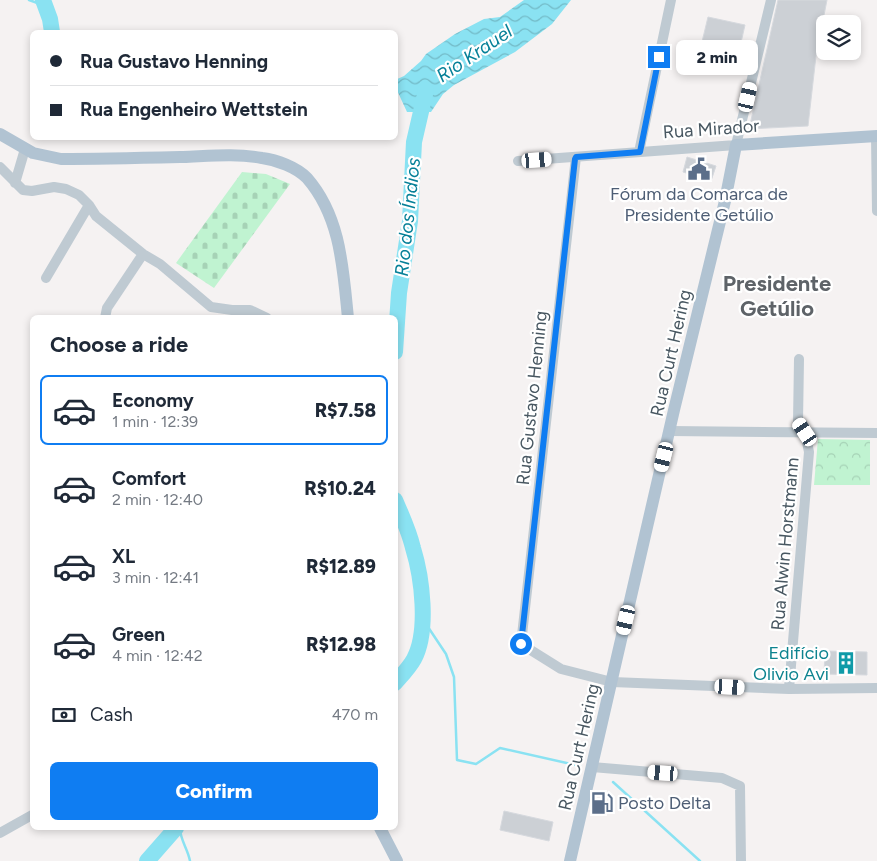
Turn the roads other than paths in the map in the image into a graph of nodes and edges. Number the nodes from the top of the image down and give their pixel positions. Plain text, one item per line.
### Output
1 (671, 0) edge
2 (771, 0) edge
3 (0, 134) edge
4 (877, 136) edge
5 (736, 145) junction
6 (25, 149) junction
7 (640, 152) junction
8 (576, 157) junction
9 (518, 161) dead end
10 (0, 168) edge
11 (15, 183) junction
12 (89, 205) junction
13 (877, 210) edge
14 (143, 254) junction
15 (46, 278) dead end
16 (106, 315) edge
17 (261, 315) edge
18 (348, 315) edge
19 (799, 359) dead end
20 (670, 431) junction
21 (805, 432) junction
22 (877, 433) edge
23 (612, 682) junction
24 (877, 688) edge
25 (789, 689) junction
26 (592, 767) junction
27 (30, 816) edge
28 (381, 830) edge
29 (0, 834) edge
30 (397, 861) edge
31 (570, 861) edge
32 (741, 861) edge

1 - 7 street
2 - 5 street
3 - 6 main road
4 - 5 main road, Rua Mirador
4 - 13 street
5 - 7 street, Rua Mirador
5 - 20 main road, Rua Curt Hering
6 - 11 street
6 - 18 main road
7 - 8 street, Rua Mirador
8 - 9 street, Rua Mirador
8 - 23 street, Rua Gustavo Henning
10 - 11 street
11 - 12 street
12 - 14 street
12 - 15 street
14 - 16 street
14 - 17 street
19 - 21 street, Rua Alwin Horstmann
20 - 21 street
20 - 23 main road, Rua Curt Hering
21 - 22 street
21 - 25 street, Rua Alwin Horstmann
23 - 25 street
23 - 26 main road, Rua Curt Hering
24 - 25 street
26 - 31 main road, Rua Curt Hering
26 - 32 street
27 - 29 street
28 - 30 main road

